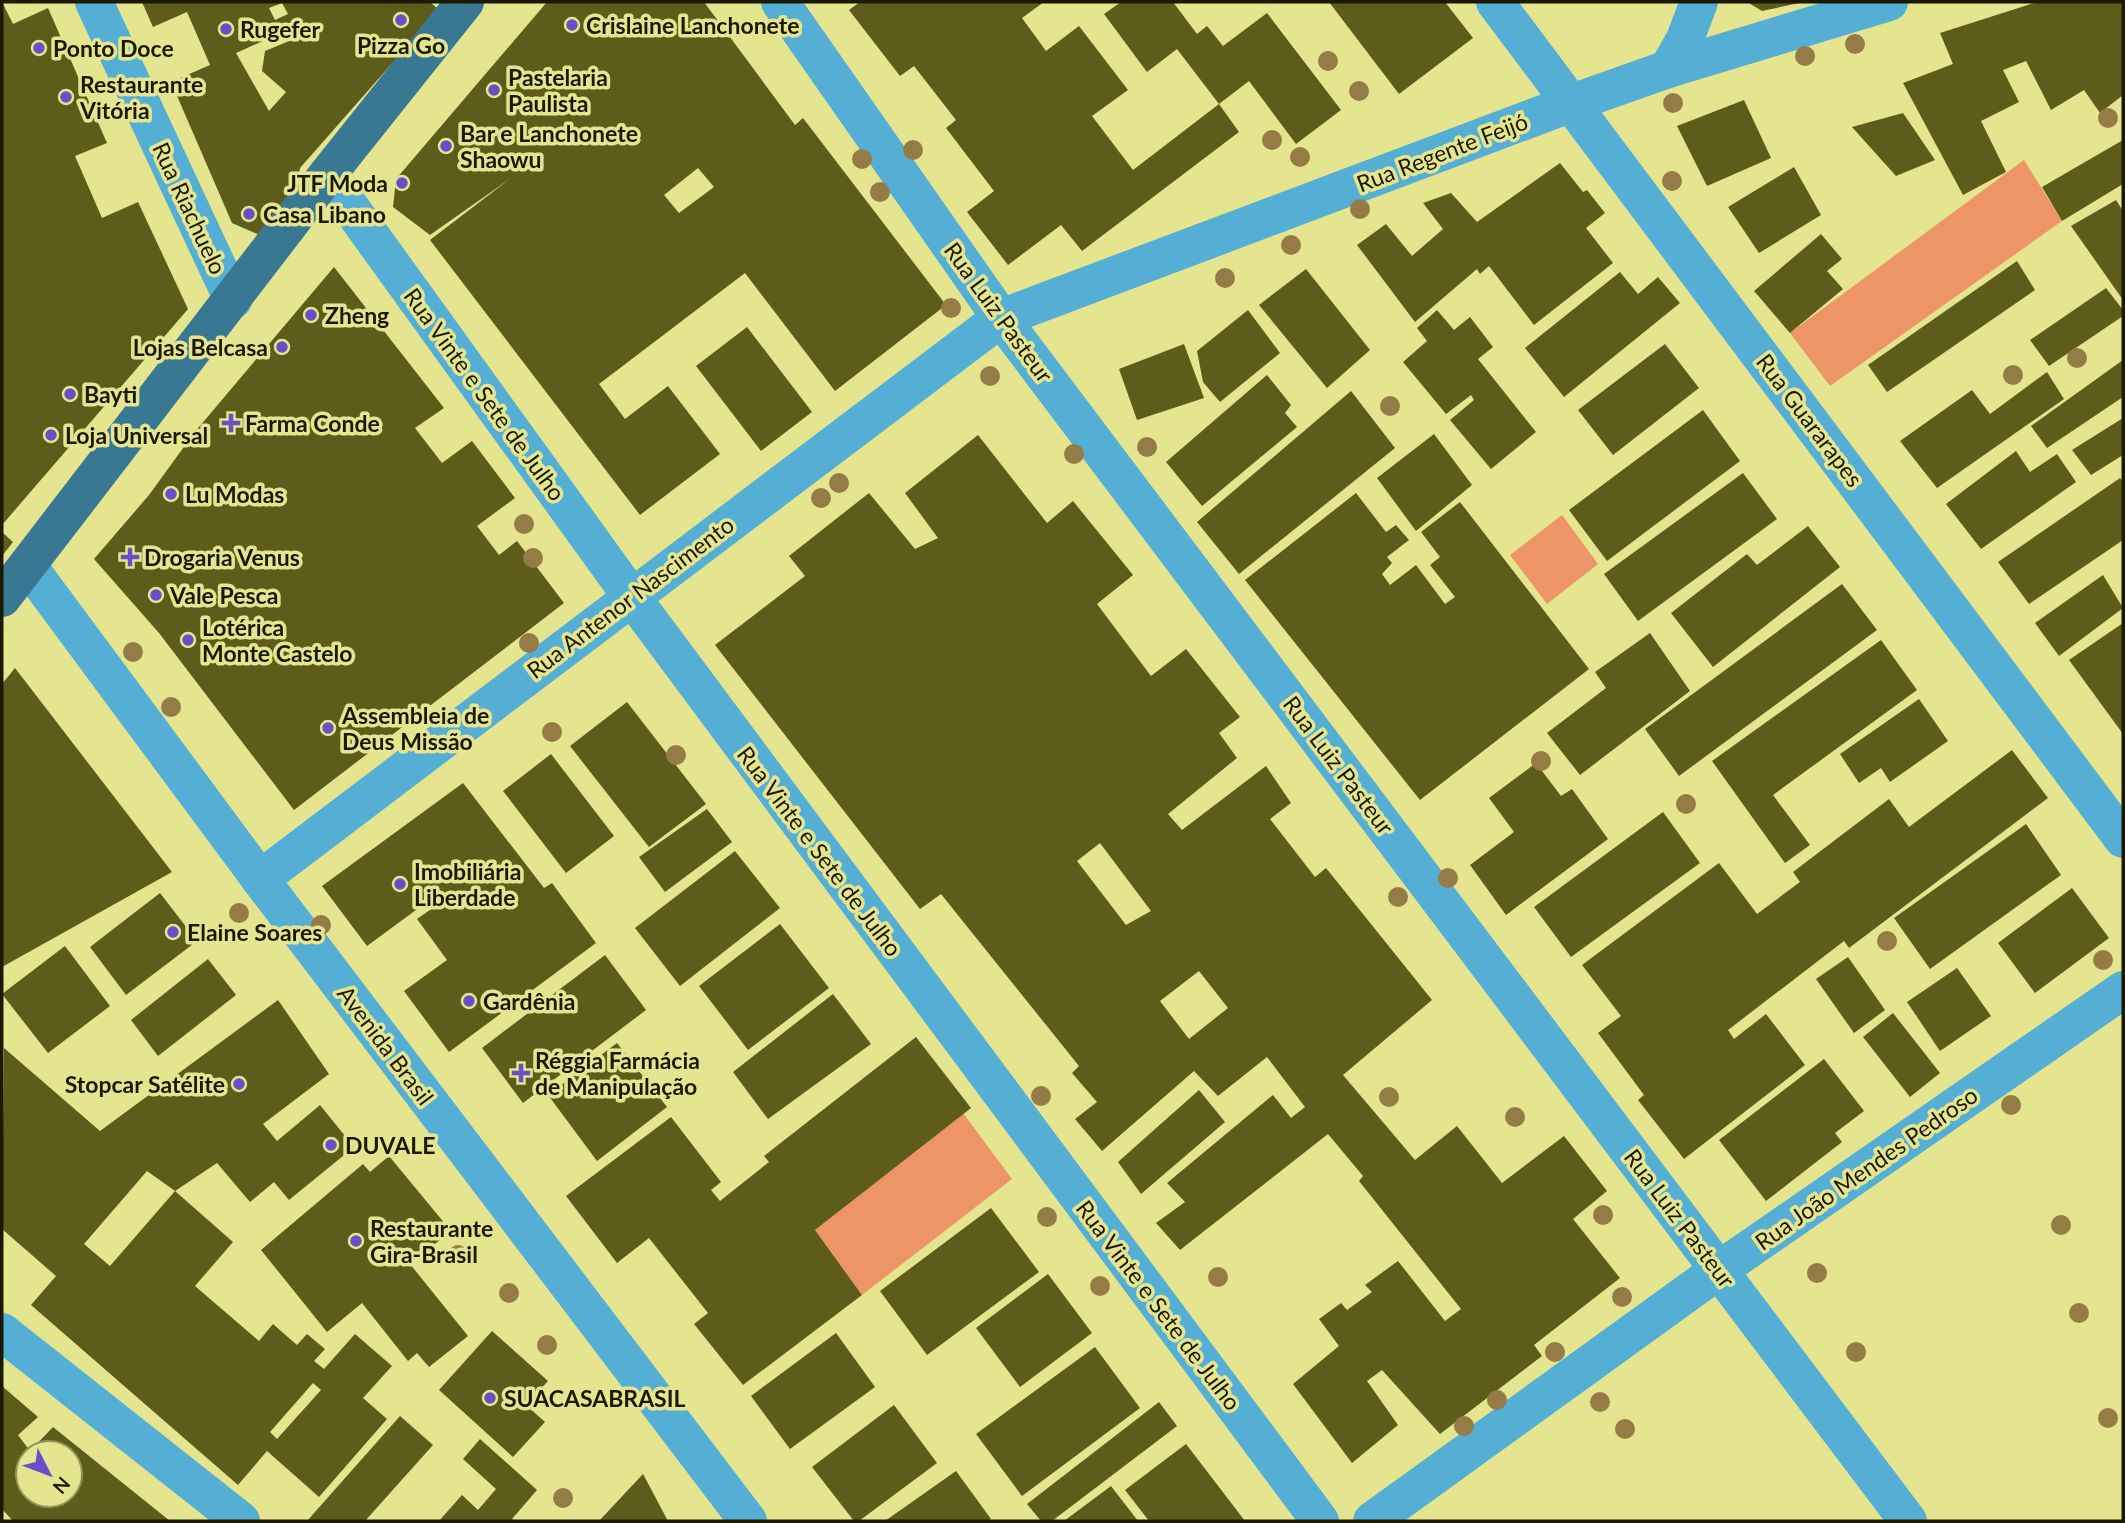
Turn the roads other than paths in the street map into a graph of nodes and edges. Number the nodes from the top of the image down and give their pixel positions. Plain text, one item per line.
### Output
1 (94, 2) edge
2 (465, 2) edge
3 (780, 2) edge
4 (1495, 2) edge
5 (1699, 2) edge
6 (1889, 2) edge
7 (1668, 69) junction
8 (1572, 103) junction
9 (327, 175) junction
10 (233, 300) junction
11 (1001, 318) junction
12 (28, 566) junction
13 (631, 596) junction
14 (2, 598) edge
15 (2123, 839) edge
16 (260, 879) junction
17 (2123, 990) edge
18 (1719, 1270) junction
19 (2, 1332) edge
20 (242, 1521) edge
21 (748, 1521) edge
22 (1320, 1521) edge
23 (1372, 1521) edge
24 (1908, 1521) edge

1 - 10 street, Rua Riachuelo
2 - 9 main road
3 - 11 street, Rua Luiz Pasteur
4 - 8 street, Rua Guararapes
5 - 7 street
6 - 7 street, Rua Regente Feijó
7 - 8 street, Rua Regente Feijó
8 - 11 street, Rua Regente Feijó
8 - 15 street, Rua Guararapes
9 - 10 main road
9 - 13 street, Rua Vinte e Sete de Julho
10 - 12 main road
11 - 13 street, Rua Antenor Nascimento
11 - 18 street, Rua Luiz Pasteur
12 - 14 main road
12 - 16 street, Avenida Brasil
13 - 16 street, Rua Antenor Nascimento
13 - 22 street, Rua Vinte e Sete de Julho
16 - 21 street, Avenida Brasil
17 - 18 street, Rua João Mendes Pedroso
18 - 23 street, Rua João Mendes Pedroso
18 - 24 street, Rua Luiz Pasteur
19 - 20 street

